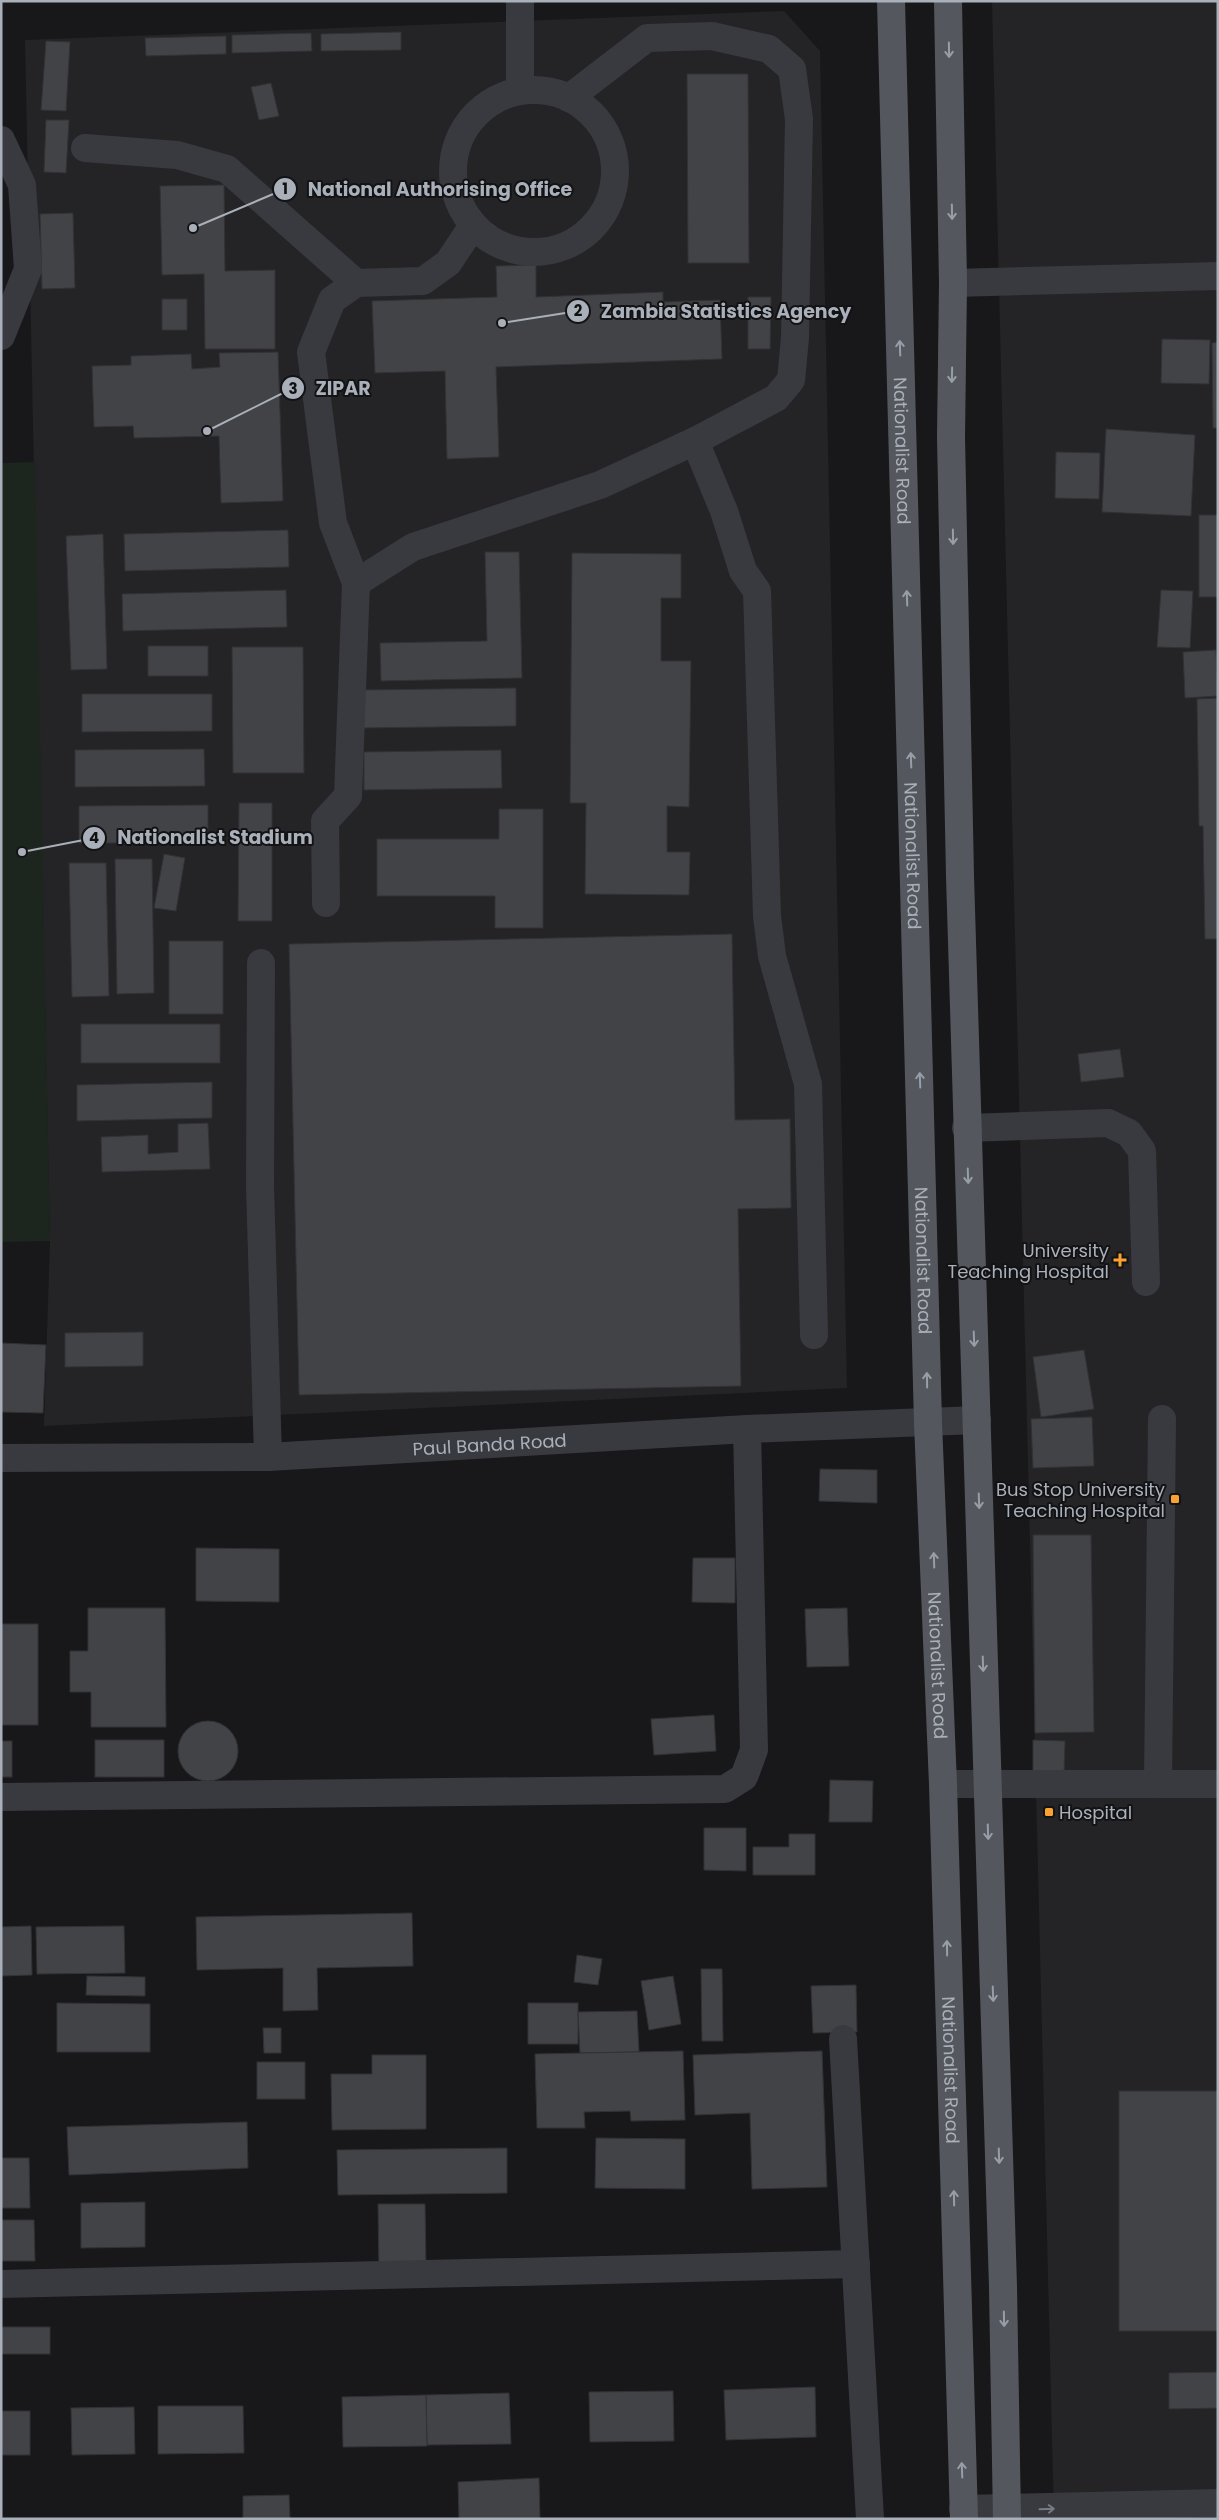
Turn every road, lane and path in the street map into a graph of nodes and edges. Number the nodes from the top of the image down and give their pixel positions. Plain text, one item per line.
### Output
1 (520, 1) edge
2 (891, 1) edge
3 (948, 1) edge
4 (520, 89) junction
5 (569, 98) junction
6 (1, 140) edge
7 (85, 148) dead end
8 (472, 227) junction
9 (1218, 276) edge
10 (356, 282) junction
11 (953, 282) junction
12 (1, 336) edge
13 (696, 441) junction
14 (356, 583) junction
15 (326, 903) dead end
16 (261, 963) dead end
17 (966, 1128) junction
18 (1146, 1282) dead end
19 (814, 1335) dead end
20 (1162, 1419) dead end
21 (976, 1420) junction
22 (928, 1424) junction
23 (747, 1429) junction
24 (268, 1457) junction
25 (1, 1458) edge
26 (986, 1783) junction
27 (943, 1784) junction
28 (1158, 1784) junction
29 (1218, 1784) edge
30 (1, 1797) edge
31 (843, 2040) dead end
32 (856, 2264) junction
33 (1, 2284) edge
34 (1218, 2503) edge
35 (963, 2514) edge
36 (1007, 2514) edge
37 (870, 2519) edge

1 - 4 street
22 -> 2 main road, Nationalist Road
3 -> 11 main road
4 - 5 street
4 - 8 street
5 - 8 street
5 - 13 street
6 - 12 street
7 - 10 street
8 - 10 street
9 - 11 street
10 - 14 street
11 -> 17 main road
13 - 14 street
13 - 19 street
14 - 15 street
16 - 24 street
17 - 18 street
17 -> 21 main road
20 - 28 street
21 - 22 street, Paul Banda Road
21 -> 26 main road
22 - 23 street, Paul Banda Road
27 -> 22 main road, Nationalist Road
23 - 24 street, Paul Banda Road
23 - 30 street
24 - 25 street, Paul Banda Road
26 - 27 street
26 - 28 street
26 -> 36 main road
35 -> 27 main road, Nationalist Road
28 - 29 street
31 - 32 street
32 - 33 street
32 - 37 street
36 -> 34 street
35 - 36 street

